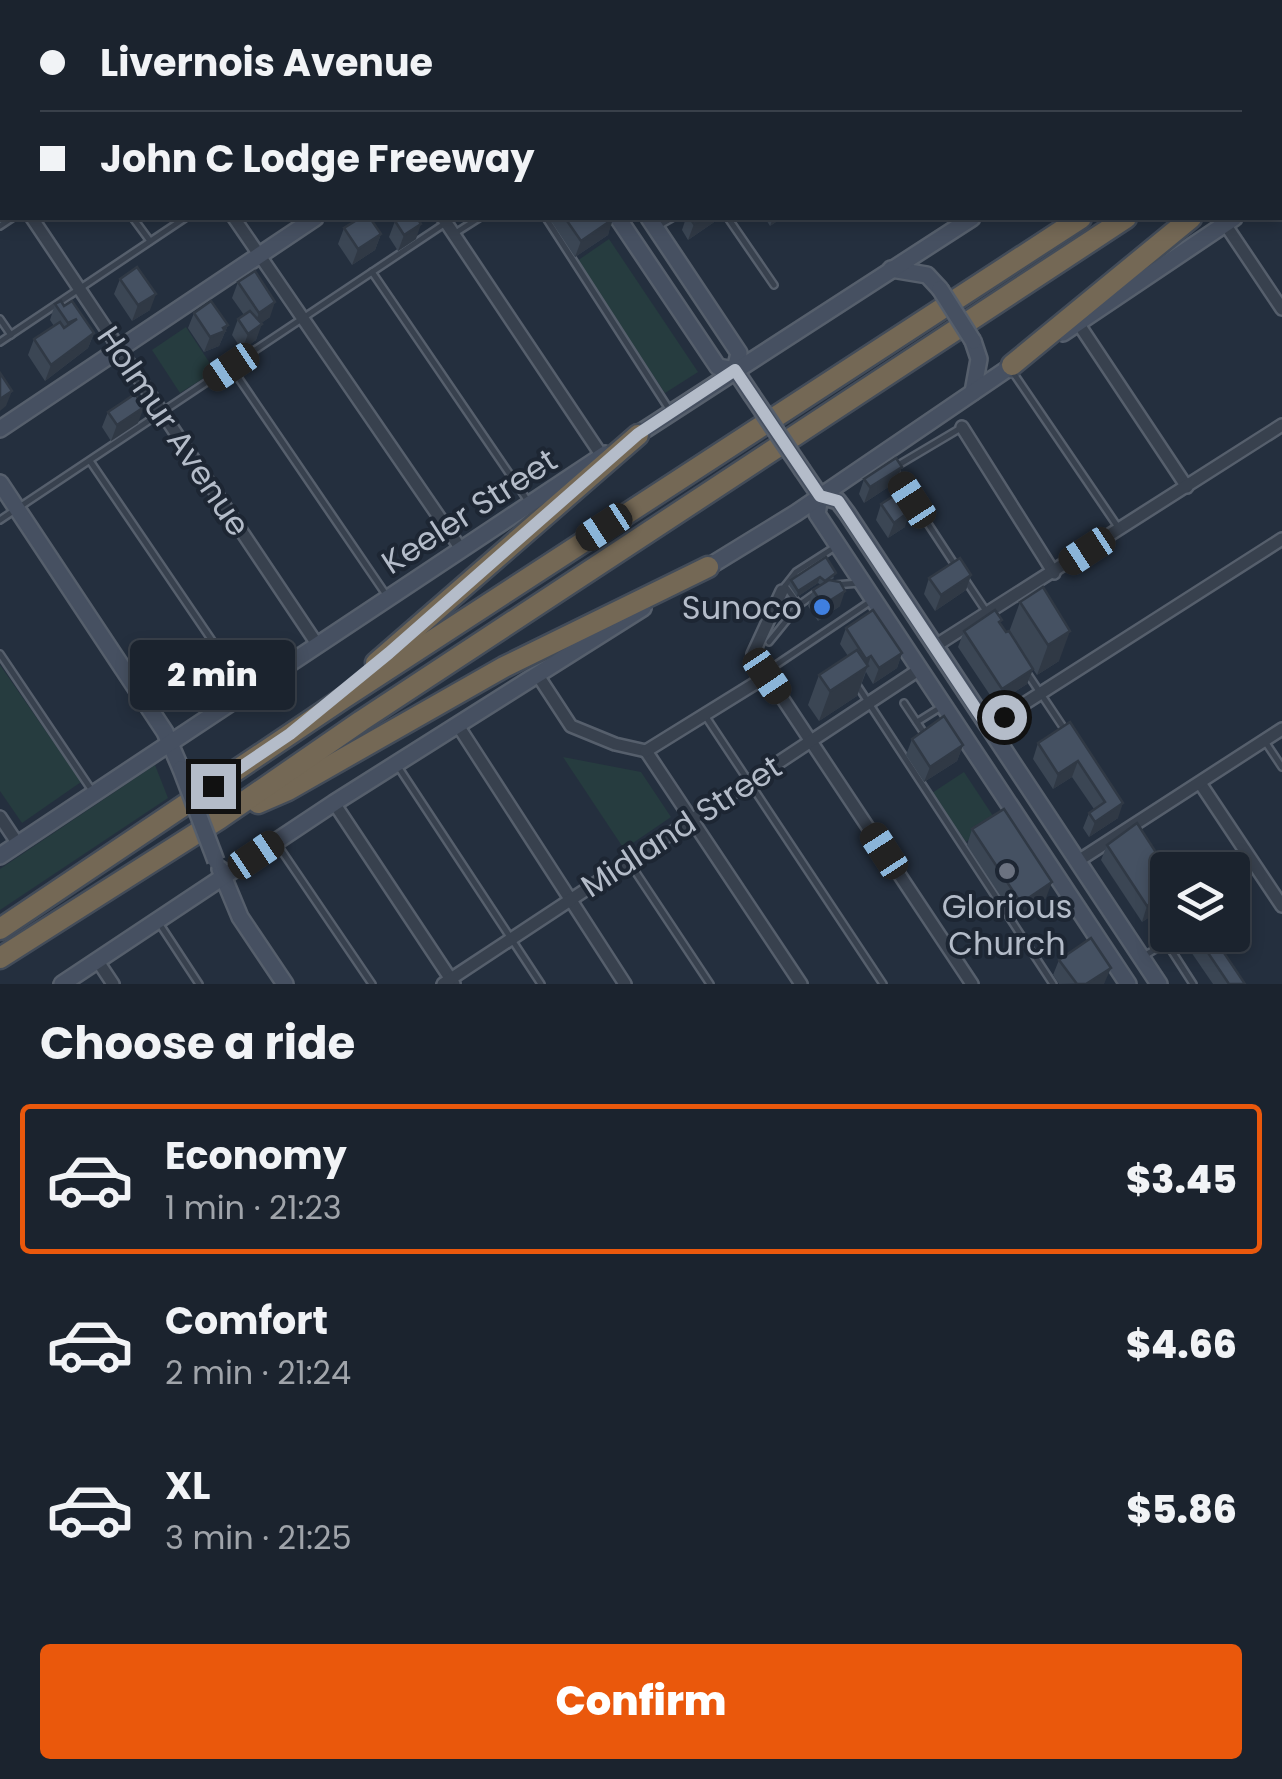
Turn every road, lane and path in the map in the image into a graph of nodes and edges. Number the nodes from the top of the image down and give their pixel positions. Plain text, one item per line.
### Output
1 (33, 220) edge
2 (135, 220) edge
3 (182, 220) edge
4 (235, 220) edge
5 (312, 220) edge
6 (547, 220) edge
7 (619, 220) edge
8 (630, 220) edge
9 (729, 220) edge
10 (969, 220) edge
11 (1077, 220) edge
12 (1123, 220) edge
13 (1189, 220) edge
14 (1229, 221) edge
15 (652, 223) edge
16 (448, 224) edge
17 (150, 242) junction
18 (259, 255) junction
19 (675, 258) junction
20 (891, 270) junction
21 (372, 272) junction
22 (774, 285) dead end
23 (80, 288) junction
24 (1282, 309) edge
25 (303, 319) junction
26 (0, 320) edge
27 (1078, 323) junction
28 (11, 335) junction
29 (0, 342) edge
30 (119, 349) junction
31 (1011, 366) junction
32 (231, 367) junction
33 (735, 370) junction
34 (973, 392) junction
35 (671, 412) junction
36 (162, 413) junction
37 (1282, 426) edge
38 (962, 427) joint
39 (0, 429) edge
40 (638, 434) junction
41 (602, 456) junction
42 (90, 461) junction
43 (0, 483) edge
44 (1187, 486) junction
45 (820, 496) junction
46 (530, 503) junction
47 (16, 509) junction
48 (0, 520) edge
49 (1120, 529) junction
50 (1282, 539) edge
51 (838, 545) junction
52 (461, 549) junction
53 (708, 568) junction
54 (1054, 572) junction
55 (818, 582) edge
56 (862, 582) junction
57 (834, 583) junction
58 (783, 588) junction
59 (823, 590) junction
60 (388, 597) junction
61 (845, 597) edge
62 (874, 600) junction
63 (798, 605) junction
64 (988, 613) junction
65 (764, 626) junction
66 (998, 629) edge
67 (778, 631) junction
68 (768, 642) dead end
69 (318, 644) junction
70 (935, 646) junction
71 (0, 654) edge
72 (1020, 662) edge
73 (920, 669) junction
74 (772, 671) junction
75 (849, 673) edge
76 (537, 674) junction
77 (964, 690) junction
78 (247, 691) junction
79 (1041, 694) junction
80 (868, 703) junction
81 (904, 703) dead end
82 (944, 705) junction
83 (705, 715) junction
84 (917, 722) junction
85 (457, 724) junction
86 (988, 727) junction
87 (1282, 729) edge
88 (924, 732) edge
89 (290, 734) junction
90 (1070, 738) edge
91 (810, 741) junction
92 (1264, 741) junction
93 (170, 743) junction
94 (646, 751) junction
95 (396, 763) junction
96 (1282, 768) edge
97 (750, 782) junction
98 (1200, 783) junction
99 (94, 793) junction
100 (1004, 798) junction
101 (334, 803) junction
102 (1120, 813) edge
103 (0, 817) edge
104 (219, 819) junction
105 (692, 820) junction
106 (1129, 828) junction
107 (275, 842) junction
108 (1139, 842) edge
109 (18, 844) junction
110 (0, 856) edge
111 (628, 860) junction
112 (1078, 862) junction
113 (224, 876) junction
114 (570, 900) junction
115 (1105, 903) junction
116 (1282, 906) edge
117 (158, 920) junction
118 (0, 928) edge
119 (511, 939) junction
120 (1151, 952) edge
121 (1172, 952) edge
122 (0, 958) edge
123 (1142, 958) junction
124 (97, 960) junction
125 (449, 982) edge
126 (62, 984) edge
127 (113, 984) edge
128 (198, 984) edge
129 (285, 984) edge
130 (372, 984) edge
131 (541, 984) edge
132 (625, 984) edge
133 (710, 984) edge
134 (801, 984) edge
135 (883, 984) edge
136 (972, 984) edge
137 (1053, 984) edge
138 (1128, 984) edge
139 (1159, 984) edge
140 (1193, 984) edge

1 - 23 street, Holmur Avenue
2 - 17 lane
3 - 17 lane
4 - 18 street
5 - 18 main road
6 - 35 lane
7 - 33 main road
8 - 19 main road
9 - 22 lane
10 - 20 main road, Keeler Street
11 - 89 highway
12 - 104 highway
13 - 31 highway
14 - 24 street
14 - 27 main road
15 - 19 main road
16 - 21 lane
16 - 41 street
17 - 23 lane
18 - 25 street
18 - 30 main road
19 - 33 main road
20 - 33 main road, Keeler Street
20 - 34 main road, bridge
21 - 25 lane
21 - 46 lane
23 - 28 lane
23 - 30 street, Holmur Avenue
25 - 32 lane
25 - 52 street
26 - 28 lane
27 - 31 main road
27 - 44 street
28 - 29 lane
30 - 36 street, Holmur Avenue
30 - 39 main road
31 - 34 main road
31 - 49 lane
32 - 36 lane
32 - 60 lane
33 - 35 main road, Keeler Street
33 - 45 main road, bridge
34 - 45 main road
35 - 40 main road, Keeler Street
36 - 42 lane
36 - 69 street, Holmur Avenue
37 - 44 street
38 - 54 street
38 - 64 lane
40 - 41 main road, Keeler Street
40 - 89 highway
41 - 46 main road, Keeler Street
42 - 47 lane
42 - 78 lane
43 - 47 main road
44 - 49 street
45 - 51 main road
45 - 53 main road
45 - 70 main road
46 - 52 main road, Keeler Street
47 - 48 lane
47 - 93 main road
49 - 54 street
50 - 79 street
51 - 56 main road
51 - 58 lane
52 - 60 main road, Keeler Street
53 - 76 main road
53 - 104 highway
54 - 64 street
55 - 59 lane
56 - 57 lane
56 - 62 main road
56 - 77 main road
57 - 59 lane
57 - 61 lane
58 - 63 lane
58 - 65 street
59 - 63 lane
60 - 69 main road, Keeler Street
62 - 73 main road
62 - 74 lane
63 - 67 lane
64 - 66 lane
64 - 70 street
65 - 67 lane
65 - 74 street
67 - 68 lane
69 - 78 main road, Keeler Street
70 - 77 main road
71 - 99 lane
72 - 79 lane
73 - 80 street, Midland Street
73 - 82 main road
74 - 83 street
74 - 91 street
75 - 80 lane
76 - 85 main road
76 - 94 street
77 - 86 main road
78 - 93 main road, Keeler Street
79 - 86 street
79 - 90 lane
80 - 91 street, Midland Street
80 - 137 lane
81 - 84 lane
82 - 84 lane
82 - 100 main road
83 - 94 street
83 - 97 lane
84 - 88 lane
85 - 95 main road
85 - 114 street
86 - 112 main road
87 - 92 street
89 - 118 highway
91 - 97 street, Midland Street
91 - 136 street
92 - 96 lane
92 - 98 street
93 - 99 main road, Keeler Street
93 - 113 main road, bridge
94 - 105 street
95 - 101 main road
95 - 119 lane
97 - 105 street, Midland Street
97 - 135 lane
98 - 106 street
98 - 116 street
99 - 109 main road, Keeler Street
100 - 115 main road
100 - 138 main road
101 - 107 main road
101 - 125 street
102 - 106 lane
103 - 109 street
104 - 122 highway
105 - 111 street, Midland Street
105 - 134 street
106 - 108 lane
106 - 112 street
107 - 113 main road
107 - 130 lane
109 - 110 main road, Keeler Street
111 - 114 street, Midland Street
111 - 133 lane
112 - 115 main road
113 - 117 main road
113 - 129 main road
114 - 119 street, Midland Street
114 - 132 street
115 - 123 main road
117 - 124 main road
117 - 128 lane
119 - 125 street, Midland Street
119 - 131 lane
120 - 123 lane
121 - 140 lane
123 - 139 main road
124 - 126 main road
124 - 127 street

